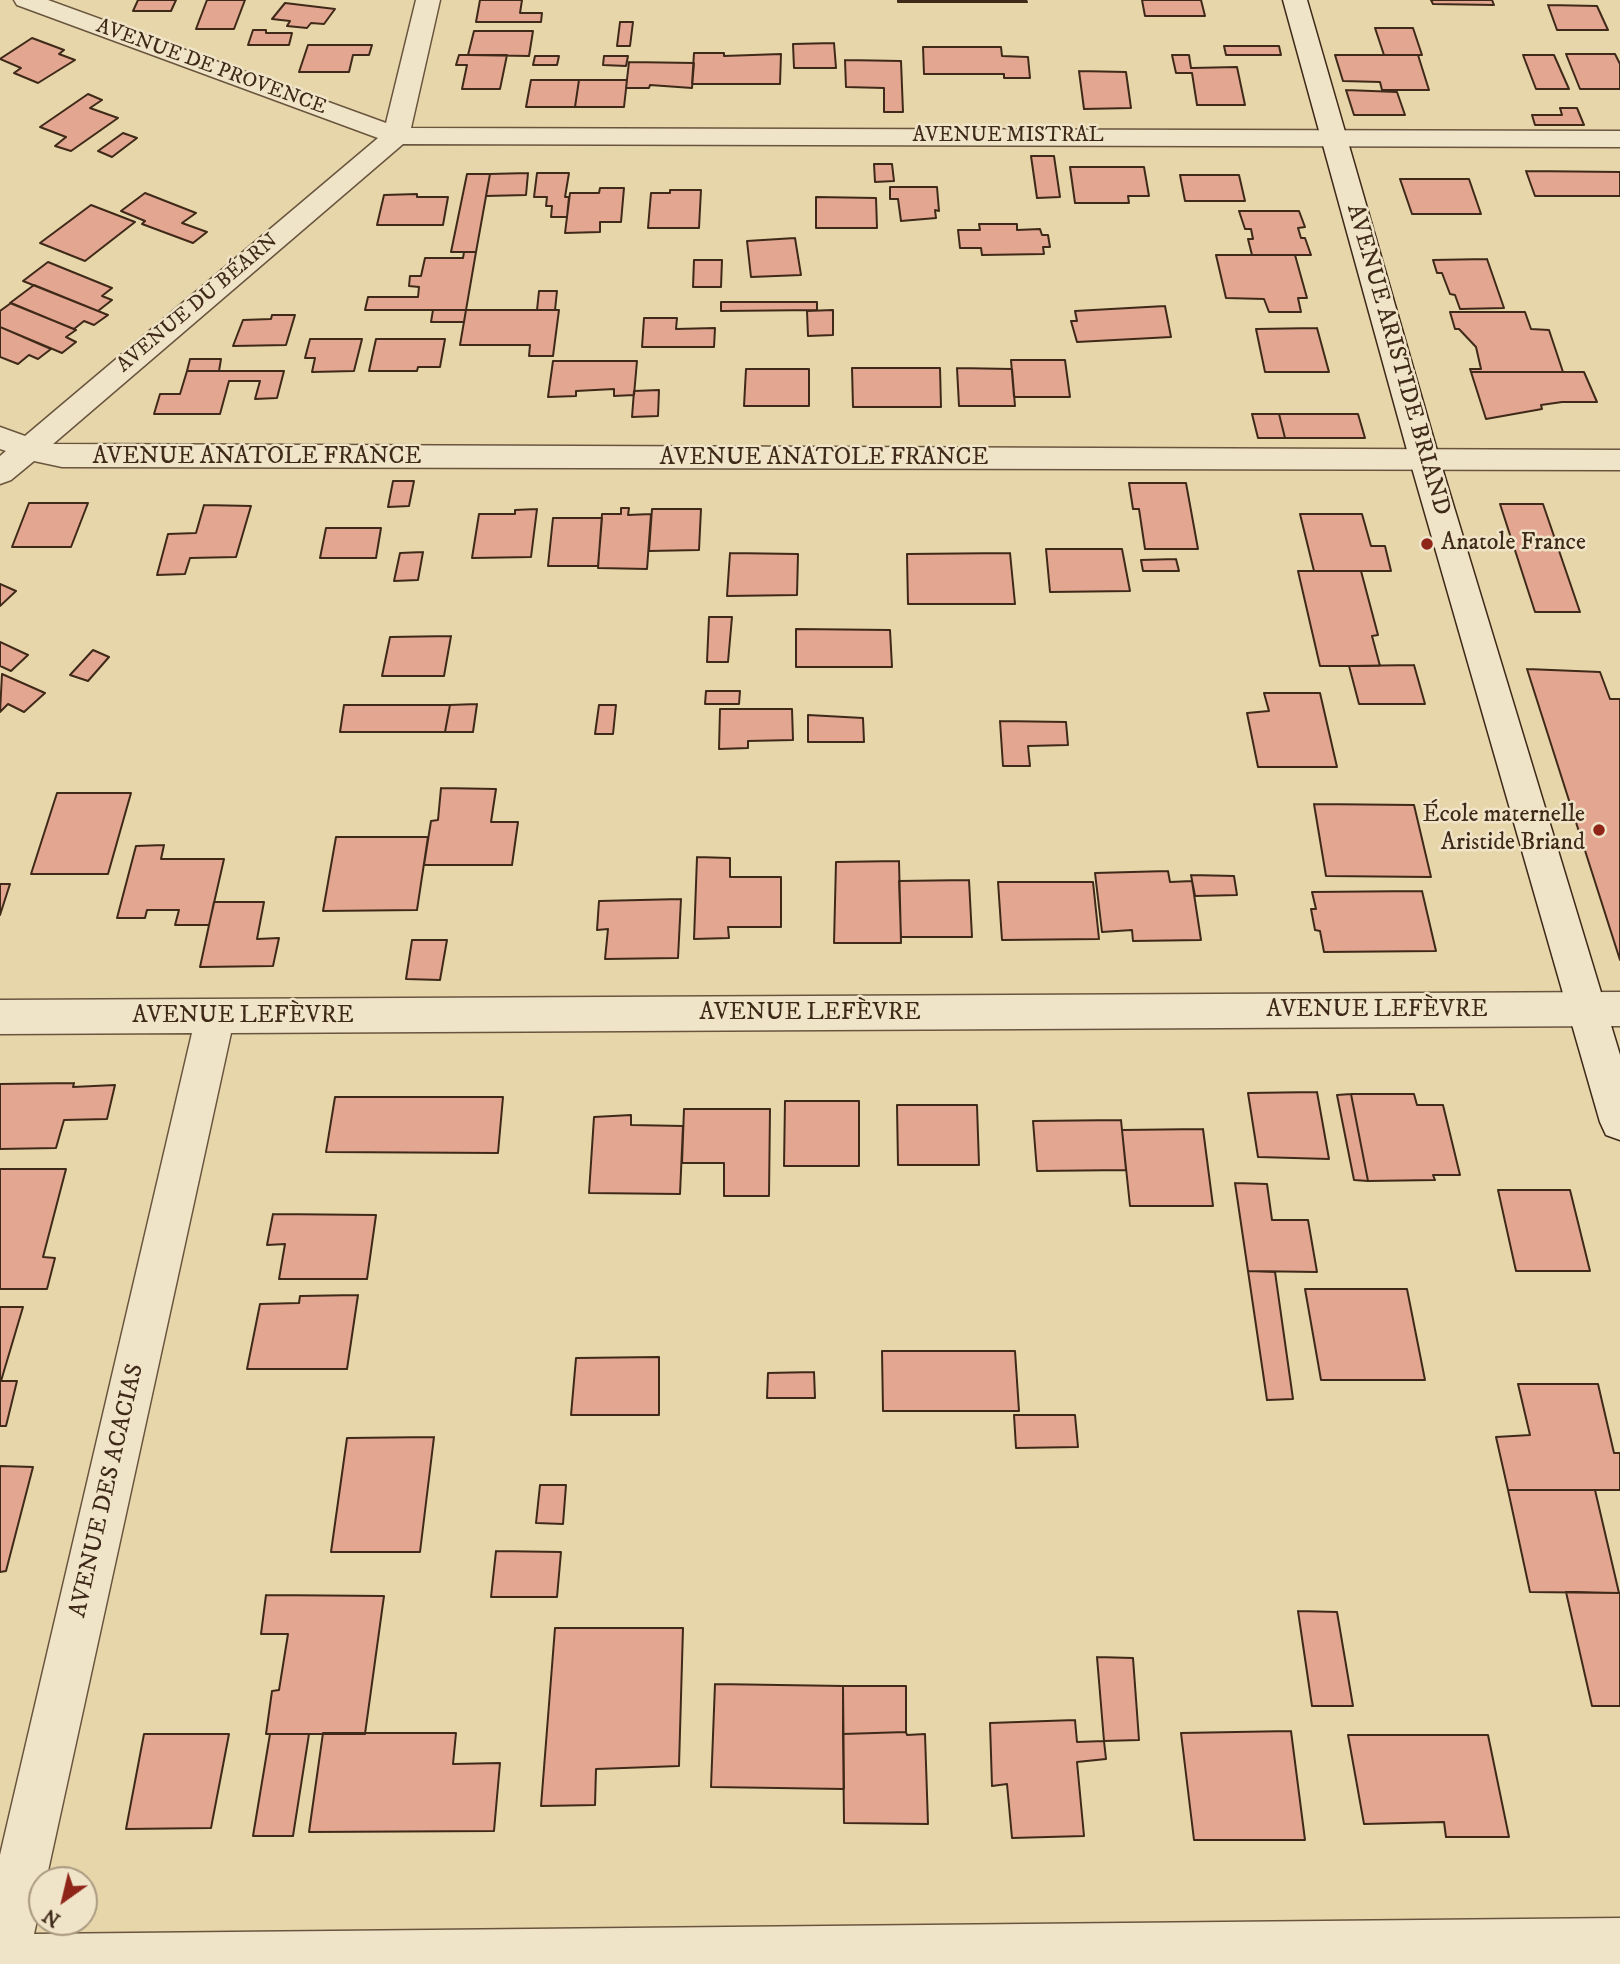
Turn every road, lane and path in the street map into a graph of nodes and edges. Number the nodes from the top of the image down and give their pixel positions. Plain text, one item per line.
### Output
1 (26, 0) edge
2 (428, 0) edge
3 (1295, 0) edge
4 (396, 136) junction
5 (1334, 138) junction
6 (1620, 139) edge
7 (0, 437) edge
8 (28, 449) junction
9 (1620, 460) edge
10 (1425, 461) junction
11 (0, 473) edge
12 (1603, 1009) edge
13 (0, 1017) edge
14 (215, 1017) junction
15 (1620, 1122) edge
16 (1620, 1944) edge
17 (1, 1962) edge

1 - 4 street, AVENUE DE PROVENCE
2 - 4 street
3 - 5 street, AVENUE ARISTIDE BRIAND
4 - 5 street, AVENUE MISTRAL
4 - 8 street, AVENUE DU BÉARN
5 - 6 street, AVENUE MISTRAL
5 - 10 street, AVENUE ARISTIDE BRIAND
7 - 8 street, AVENUE ANATOLE FRANCE
8 - 10 street, AVENUE ANATOLE FRANCE
8 - 11 street, AVENUE DU BÉARN
9 - 10 street, AVENUE ANATOLE FRANCE
10 - 12 street, AVENUE ARISTIDE BRIAND
12 - 14 street, AVENUE LEFÈVRE
12 - 15 street, AVENUE ARISTIDE BRIAND
13 - 14 street, AVENUE LEFÈVRE
14 - 17 street, AVENUE DES ACACIAS
16 - 17 street

